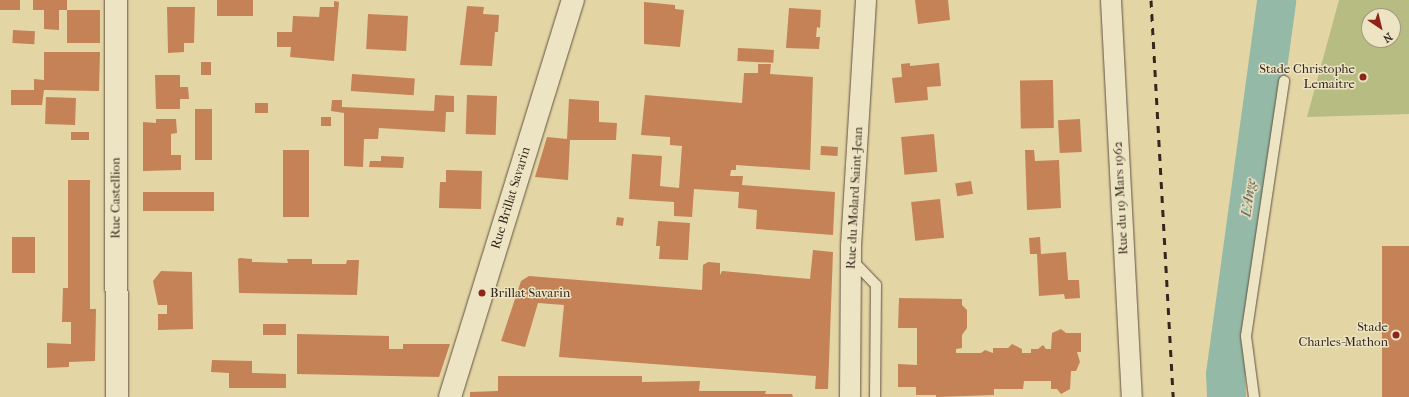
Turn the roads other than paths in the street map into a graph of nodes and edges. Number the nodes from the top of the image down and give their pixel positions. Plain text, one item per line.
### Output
1 (116, 0) edge
2 (573, 0) edge
3 (866, 0) edge
4 (1111, 0) edge
5 (1284, 81) dead end
6 (851, 259) junction
7 (116, 397) edge
8 (450, 397) edge
9 (850, 397) edge
10 (875, 397) edge
11 (1132, 397) edge
12 (1254, 397) edge

1 - 7 main road, Rue Castellion
2 - 8 main road, Rue Brillat Savarin
3 - 6 street, Rue du Molard Saint-Jean
4 - 11 street, Rue du 19 Mars 1962
5 - 12 lane
6 - 9 street, Rue du Molard Saint-Jean
6 - 10 lane

